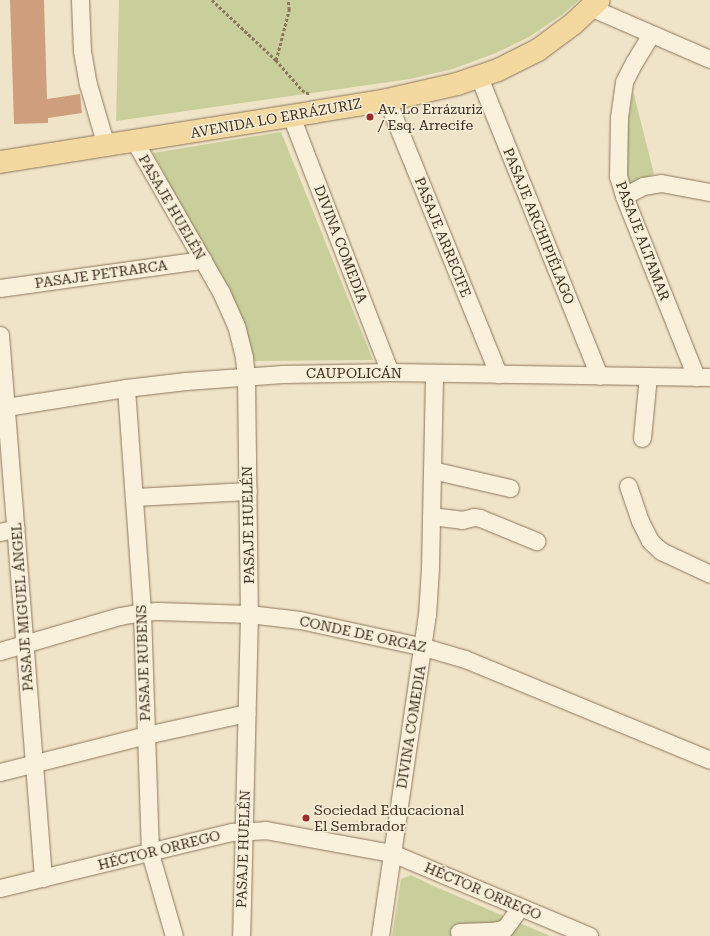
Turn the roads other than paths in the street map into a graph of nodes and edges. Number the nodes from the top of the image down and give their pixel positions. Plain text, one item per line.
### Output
1 (80, 0) edge
2 (596, 4) edge
3 (651, 34) junction
4 (710, 59) edge
5 (479, 77) junction
6 (387, 100) junction
7 (291, 116) junction
8 (135, 142) junction
9 (106, 146) junction
10 (0, 162) edge
11 (710, 192) edge
12 (624, 196) junction
13 (203, 260) junction
14 (0, 288) edge
15 (0, 336) edge
16 (390, 372) junction
17 (434, 373) junction
18 (498, 374) junction
19 (246, 376) junction
20 (599, 376) junction
21 (648, 376) junction
22 (703, 377) edge
23 (126, 388) junction
24 (3, 408) edge
25 (642, 438) dead end
26 (432, 470) junction
27 (628, 486) dead end
28 (510, 488) dead end
29 (248, 491) junction
30 (134, 497) junction
31 (431, 516) junction
32 (16, 528) junction
33 (0, 532) edge
34 (536, 541) dead end
35 (710, 574) edge
36 (142, 612) junction
37 (249, 614) junction
38 (24, 644) junction
39 (424, 647) junction
40 (0, 651) edge
41 (247, 713) junction
42 (146, 735) junction
43 (710, 760) edge
44 (34, 764) junction
45 (0, 772) edge
46 (243, 831) junction
47 (150, 853) junction
48 (392, 853) junction
49 (43, 878) junction
50 (0, 888) edge
51 (520, 907) junction
52 (459, 932) dead end
53 (174, 936) edge
54 (241, 936) edge
55 (380, 936) edge
56 (589, 936) edge

1 - 9 street
2 - 3 street
2 - 5 main road, AVENIDA LO ERRÁZURIZ
3 - 4 street
3 - 12 street, PASAJE ALTAMAR
5 - 6 main road, AVENIDA LO ERRÁZURIZ
5 - 20 street, PASAJE ARCHIPIÉLAGO
6 - 7 main road, AVENIDA LO ERRÁZURIZ
6 - 18 street, PASAJE ARRECIFE
7 - 8 main road, AVENIDA LO ERRÁZURIZ
7 - 16 street, DIVINA COMEDIA
8 - 9 main road, AVENIDA LO ERRÁZURIZ
8 - 13 street, PASAJE HUELÉN
9 - 10 main road, AVENIDA LO ERRÁZURIZ
11 - 12 street
12 - 22 street, PASAJE ALTAMAR
13 - 14 street, PASAJE PETRARCA
13 - 19 street, PASAJE HUELÉN
15 - 24 street, PASAJE MIGUEL ÁNGEL
16 - 17 street, CAUPOLICÁN
16 - 19 street, CAUPOLICÁN
17 - 18 street, CAUPOLICÁN
17 - 26 street, DIVINA COMEDIA
18 - 20 street, CAUPOLICÁN
19 - 23 street, CAUPOLICÁN
19 - 29 street, PASAJE HUELÉN
20 - 21 street, CAUPOLICÁN
21 - 22 street, CAUPOLICÁN
21 - 25 street
23 - 24 street, CAUPOLICÁN
23 - 30 street, PASAJE RUBENS
24 - 32 street, PASAJE MIGUEL ÁNGEL
26 - 28 street
26 - 31 street, DIVINA COMEDIA
27 - 35 street
29 - 30 street
29 - 37 street, PASAJE HUELÉN
30 - 36 street, PASAJE RUBENS
31 - 34 street
31 - 39 street, DIVINA COMEDIA
32 - 33 street
32 - 38 street, PASAJE MIGUEL ÁNGEL
36 - 37 street, CONDE DE ORGAZ
36 - 38 street, CONDE DE ORGAZ
36 - 42 street, PASAJE RUBENS
37 - 39 street, CONDE DE ORGAZ
37 - 41 street, PASAJE HUELÉN
38 - 40 street, CONDE DE ORGAZ
38 - 44 street, PASAJE MIGUEL ÁNGEL
39 - 43 street, CONDE DE ORGAZ
39 - 48 street, DIVINA COMEDIA
41 - 42 street
41 - 46 street, PASAJE HUELÉN
42 - 44 street
42 - 47 street, PASAJE RUBENS
44 - 45 street
44 - 49 street, PASAJE MIGUEL ÁNGEL
46 - 47 street, HÉCTOR ORREGO
46 - 48 street, HÉCTOR ORREGO
46 - 54 street, PASAJE HUELÉN
47 - 49 street, HÉCTOR ORREGO
47 - 53 street, PASAJE RUBENS
48 - 51 street, HÉCTOR ORREGO
48 - 55 street, DIVINA COMEDIA
49 - 50 street, HÉCTOR ORREGO
51 - 52 street
51 - 56 street, HÉCTOR ORREGO

